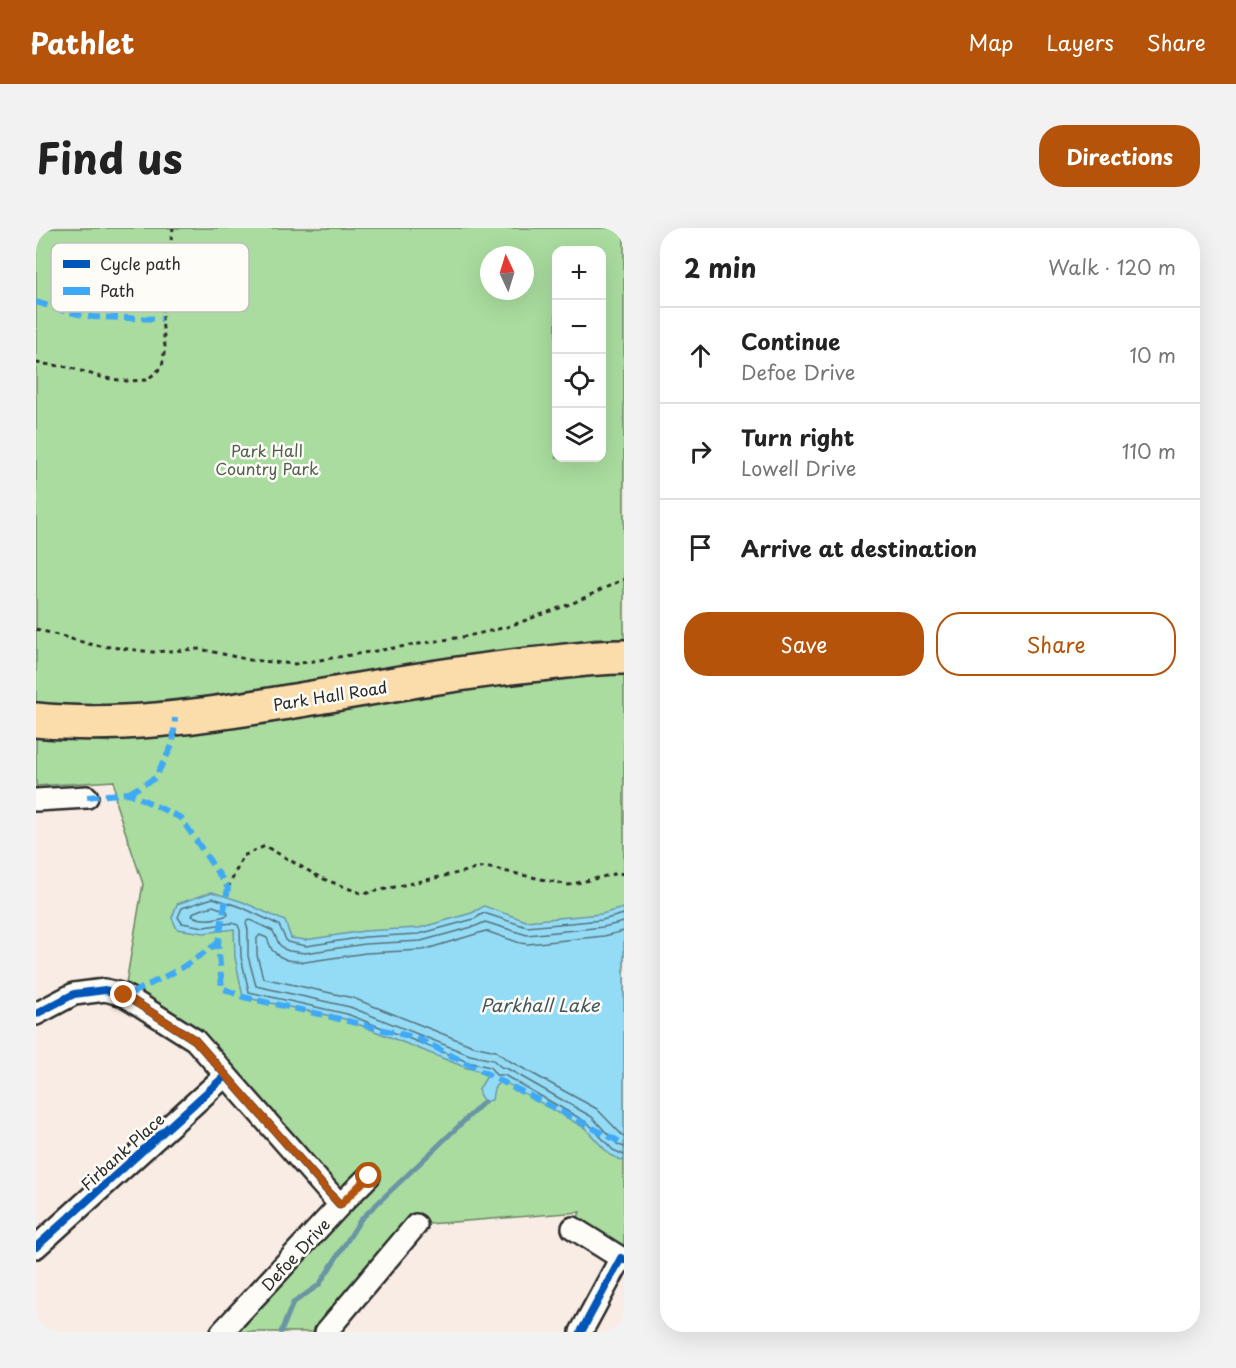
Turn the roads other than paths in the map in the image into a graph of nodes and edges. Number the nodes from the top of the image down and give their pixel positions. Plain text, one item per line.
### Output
1 (624, 657) edge
2 (36, 720) edge
3 (87, 797) dead end
4 (36, 800) edge
5 (36, 1014) edge
6 (226, 1075) junction
7 (369, 1176) dead end
8 (340, 1205) junction
9 (416, 1225) dead end
10 (573, 1228) dead end
11 (36, 1247) edge
12 (623, 1259) edge
13 (222, 1332) edge
14 (326, 1332) edge
15 (581, 1332) edge

1 - 2 main road, Park Hall Road
3 - 4 street
5 - 6 street
6 - 8 street
6 - 11 street, Firbank Place
7 - 8 street, Defoe Drive
8 - 13 street, Defoe Drive
9 - 14 street
10 - 12 street
12 - 15 street

